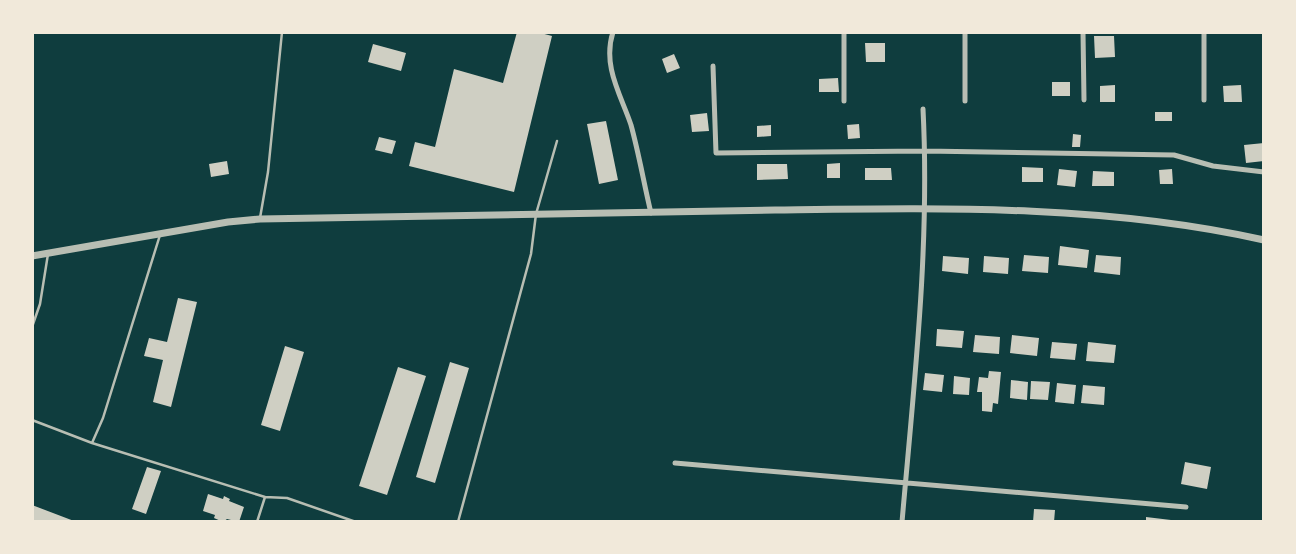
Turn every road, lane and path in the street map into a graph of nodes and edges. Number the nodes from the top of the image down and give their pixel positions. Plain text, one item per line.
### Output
1 (282, 32) edge
2 (613, 32) edge
3 (844, 32) edge
4 (965, 32) edge
5 (1083, 32) edge
6 (1204, 32) edge
7 (713, 66) dead end
8 (1084, 100) dead end
9 (1204, 100) dead end
10 (844, 101) dead end
11 (965, 101) dead end
12 (923, 109) dead end
13 (557, 141) dead end
14 (925, 151) junction
15 (1264, 172) edge
16 (926, 210) junction
17 (650, 212) junction
18 (536, 214) junction
19 (260, 220) junction
20 (160, 234) junction
21 (1264, 240) edge
22 (49, 253) junction
23 (32, 256) edge
24 (32, 327) edge
25 (32, 420) edge
26 (92, 444) junction
27 (675, 464) dead end
28 (906, 485) junction
29 (265, 498) junction
30 (1186, 507) dead end
31 (257, 522) edge
32 (356, 522) edge
33 (458, 522) edge
34 (902, 522) edge

1 - 19 lane
2 - 17 street
3 - 10 street
4 - 11 street
5 - 8 street
6 - 9 street
7 - 14 street
12 - 14 street
13 - 18 lane
14 - 15 street
14 - 16 street
16 - 17 street
16 - 21 street
16 - 28 street
17 - 18 street
18 - 19 street
18 - 33 lane
19 - 20 street
20 - 22 street
20 - 26 lane
22 - 23 street
22 - 24 lane
25 - 26 lane
26 - 29 lane
27 - 28 street
28 - 30 street
28 - 34 street
29 - 31 lane
29 - 32 lane

